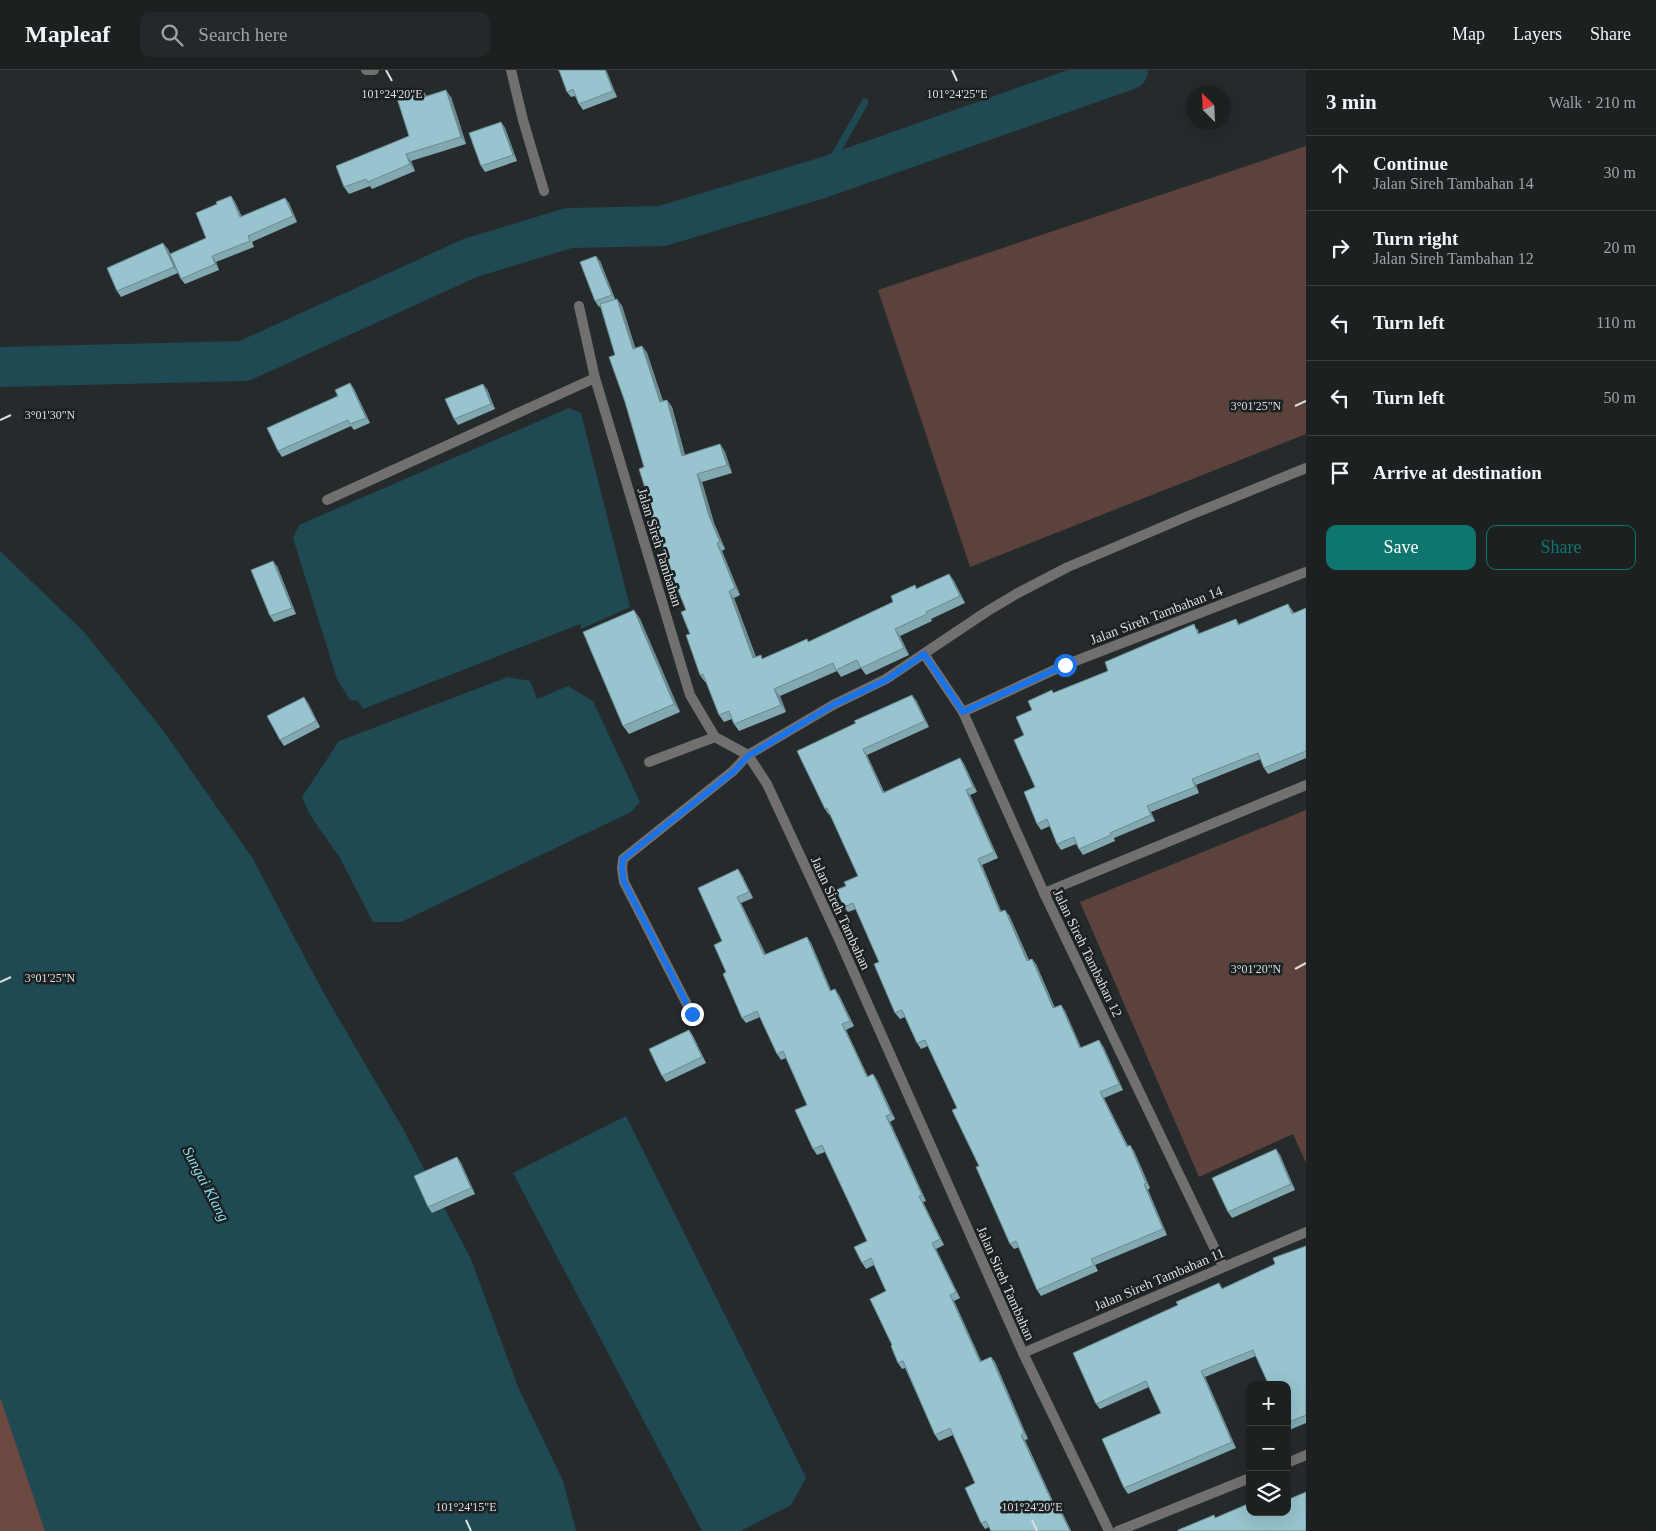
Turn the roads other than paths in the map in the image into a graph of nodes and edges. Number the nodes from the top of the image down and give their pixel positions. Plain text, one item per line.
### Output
1 (366, 70) edge
2 (374, 70) edge
3 (511, 70) edge
4 (544, 191) dead end
5 (579, 306) dead end
6 (594, 378) junction
7 (1306, 468) edge
8 (327, 500) dead end
9 (1306, 572) edge
10 (924, 654) junction
11 (963, 712) junction
12 (715, 737) junction
13 (748, 756) junction
14 (649, 762) dead end
15 (1306, 785) edge
16 (1044, 893) junction
17 (692, 1014) dead end
18 (1306, 1232) edge
19 (1224, 1266) junction
20 (1023, 1353) junction
21 (1306, 1455) edge
22 (1291, 1461) edge
23 (1246, 1480) edge
24 (1109, 1531) edge
25 (1118, 1531) edge

1 - 2 street
3 - 4 street
5 - 6 street, Jalan Sireh Tambahan
6 - 8 street
6 - 12 street, Jalan Sireh Tambahan
7 - 10 street
9 - 11 street, Jalan Sireh Tambahan 14
10 - 11 street, Jalan Sireh Tambahan 12
10 - 13 street
11 - 16 street, Jalan Sireh Tambahan 12
12 - 13 street, Jalan Sireh Tambahan
12 - 14 street
13 - 17 street
13 - 20 street, Jalan Sireh Tambahan
15 - 16 street
16 - 19 street, Jalan Sireh Tambahan 12
18 - 19 street, Jalan Sireh Tambahan 11
19 - 20 street, Jalan Sireh Tambahan 11
20 - 24 street, Jalan Sireh Tambahan
21 - 22 street
23 - 25 street

